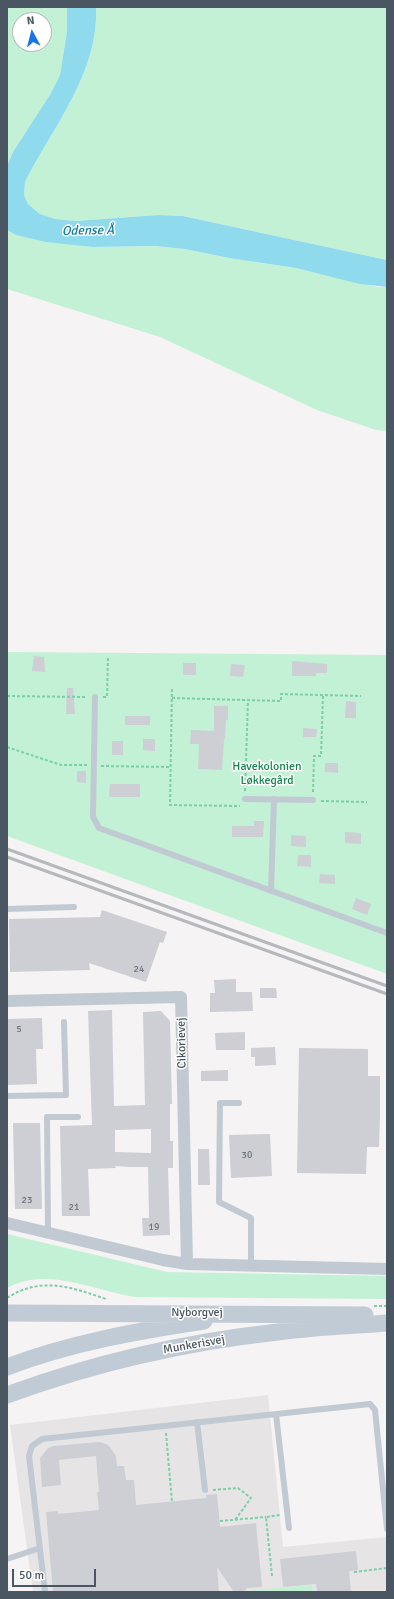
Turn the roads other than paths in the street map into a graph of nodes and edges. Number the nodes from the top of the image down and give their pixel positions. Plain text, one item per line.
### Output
1 (95, 697) road end
2 (245, 799) road end
3 (274, 799) junction
4 (313, 800) road end
5 (271, 891) junction
6 (74, 907) dead end
7 (7, 909) edge
8 (387, 933) edge
9 (7, 1001) edge
10 (64, 1022) dead end
11 (7, 1096) edge
12 (239, 1103) dead end
13 (78, 1117) dead end
14 (7, 1223) edge
15 (48, 1233) junction
16 (187, 1264) junction
17 (251, 1266) junction
18 (387, 1269) edge
19 (7, 1313) edge
20 (259, 1313) junction
21 (387, 1316) edge
22 (387, 1323) edge
23 (63, 1350) junction
24 (7, 1367) edge
25 (7, 1376) edge
26 (7, 1395) edge
27 (276, 1414) junction
28 (197, 1422) junction
29 (205, 1490) road end
30 (289, 1528) dead end
31 (387, 1529) edge
32 (40, 1548) junction
33 (7, 1559) edge
34 (45, 1592) edge

1 - 5 lane
2 - 3 lane
3 - 4 lane
3 - 5 lane
5 - 8 lane
6 - 7 lane
9 - 16 street, Cikorievej
10 - 11 lane
12 - 17 lane
13 - 15 lane
14 - 15 street
15 - 16 street
16 - 17 street
17 - 18 street
19 - 20 main road, Nyborgvej
20 - 21 main road, Nyborgvej
20 - 23 main road, Munkerisvej
22 - 26 main road, Munkerisvej
23 - 24 main road, Munkerisvej
23 - 25 main road
27 - 28 lane
27 - 30 lane
27 - 31 lane
28 - 29 lane
28 - 32 lane
32 - 33 lane
32 - 34 lane

